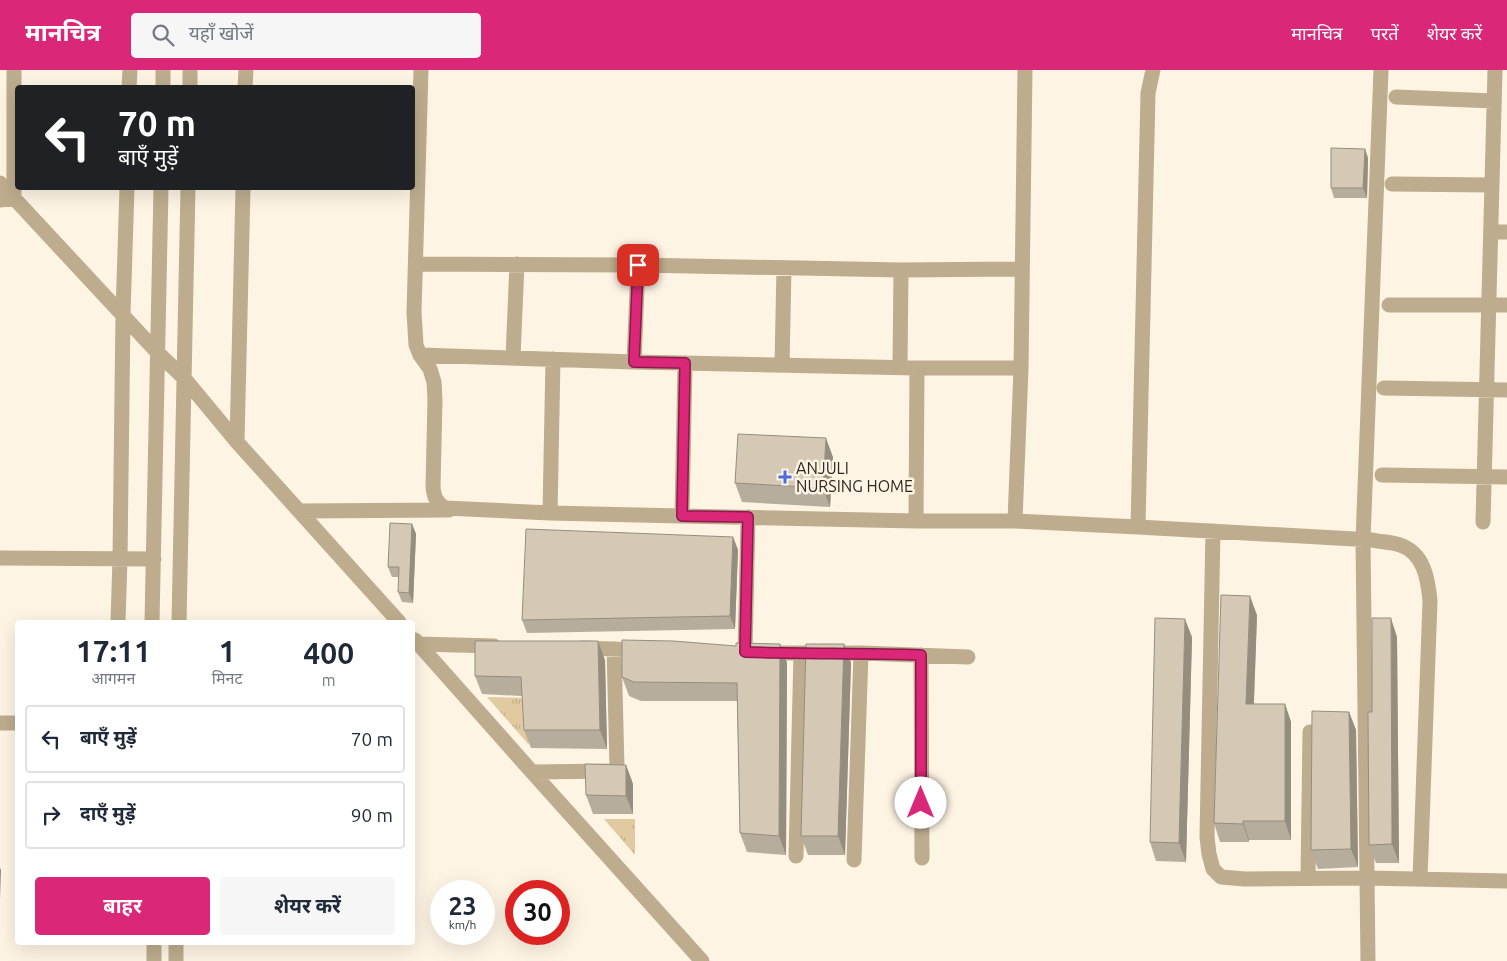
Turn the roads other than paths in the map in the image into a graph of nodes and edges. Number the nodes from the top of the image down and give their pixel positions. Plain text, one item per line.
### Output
1 (14, 70) edge
2 (130, 70) edge
3 (163, 70) edge
4 (190, 70) edge
5 (246, 70) edge
6 (421, 70) edge
7 (1025, 70) edge
8 (1153, 70) edge
9 (1381, 70) edge
10 (1495, 70) edge
11 (129, 85) edge
12 (163, 85) edge
13 (190, 85) edge
14 (245, 85) edge
15 (1396, 97) dead end
16 (1494, 101) junction
17 (1500, 161) edge
18 (0, 183) edge
19 (1392, 184) dead end
20 (1492, 185) junction
21 (127, 190) edge
22 (161, 190) edge
23 (188, 190) edge
24 (243, 190) edge
25 (7, 199) edge
26 (1491, 232) junction
27 (1507, 232) edge
28 (416, 264) junction
29 (517, 264) junction
30 (638, 265) junction
31 (784, 268) junction
32 (1022, 269) junction
33 (901, 270) junction
34 (1389, 305) dead end
35 (1489, 305) junction
36 (1507, 305) edge
37 (123, 314) junction
38 (158, 352) junction
39 (420, 355) junction
40 (513, 357) junction
41 (554, 359) junction
42 (634, 362) junction
43 (685, 363) junction
44 (782, 364) junction
45 (900, 367) junction
46 (917, 368) junction
47 (1021, 368) junction
48 (184, 378) junction
49 (1384, 388) dead end
50 (1486, 390) junction
51 (1507, 390) edge
52 (237, 442) junction
53 (1382, 475) dead end
54 (1484, 477) junction
55 (1507, 477) edge
56 (478, 510) junction
57 (299, 511) junction
58 (550, 513) junction
59 (682, 516) junction
60 (748, 517) junction
61 (916, 521) junction
62 (1015, 521) junction
63 (1483, 522) dead end
64 (1138, 527) junction
65 (1213, 531) junction
66 (1364, 540) junction
67 (0, 558) edge
68 (120, 559) junction
69 (154, 559) junction
70 (118, 620) edge
71 (152, 620) edge
72 (180, 620) edge
73 (397, 620) edge
74 (415, 640) edge
75 (506, 646) edge
76 (565, 648) edge
77 (614, 649) junction
78 (660, 650) edge
79 (861, 653) junction
80 (801, 654) junction
81 (921, 655) junction
82 (968, 656) dead end
83 (0, 723) edge
84 (15, 723) edge
85 (1310, 732) edge
86 (532, 772) junction
87 (796, 856) dead end
88 (922, 858) dead end
89 (854, 860) dead end
90 (1308, 878) junction
91 (1368, 878) junction
92 (1420, 879) junction
93 (1507, 881) edge
94 (154, 945) edge
95 (176, 945) edge
96 (154, 961) edge
97 (176, 961) edge
98 (702, 961) edge
99 (1368, 961) edge

1 - 25 street
2 - 11 street
3 - 12 street
4 - 13 street
5 - 14 street
6 - 28 street
7 - 32 street
8 - 64 street
9 - 66 street
10 - 16 street
15 - 16 street
16 - 17 street
17 - 20 street
18 - 25 street
19 - 20 street
20 - 26 street
21 - 37 street
22 - 38 street
23 - 48 street
24 - 52 street
25 - 37 street
26 - 27 street
26 - 35 street
28 - 29 street
28 - 39 street
29 - 30 street
29 - 40 street
30 - 31 street
30 - 42 street
31 - 33 street
31 - 44 street
32 - 33 street
32 - 47 street
33 - 45 street
34 - 35 street
35 - 36 street
35 - 50 street
37 - 38 street
37 - 68 street
38 - 48 street
38 - 69 street
39 - 40 street
39 - 56 street
40 - 41 street
41 - 42 street
41 - 58 street
42 - 43 street
43 - 44 street
43 - 59 street
44 - 45 street
45 - 46 street
46 - 47 street
46 - 61 street
47 - 62 street
48 - 52 street
48 - 72 street
49 - 50 street
50 - 51 street
50 - 54 street
52 - 57 street
53 - 54 street
54 - 55 street
54 - 63 street
56 - 57 street
56 - 58 street
57 - 73 street
58 - 59 street
59 - 60 street
60 - 61 street
60 - 80 street
61 - 62 street
62 - 64 street
64 - 65 street
65 - 66 street
65 - 90 street
66 - 91 street
66 - 92 street
67 - 68 street
68 - 69 street
68 - 70 street
69 - 71 street
74 - 75 street
74 - 86 street
76 - 77 street
77 - 78 street
77 - 86 street
79 - 80 street
79 - 81 street
79 - 89 street
80 - 87 street
81 - 82 street
81 - 88 street
83 - 84 street
85 - 90 street
86 - 98 street
90 - 91 street
91 - 92 street
91 - 99 street
92 - 93 street
94 - 96 street
95 - 97 street

